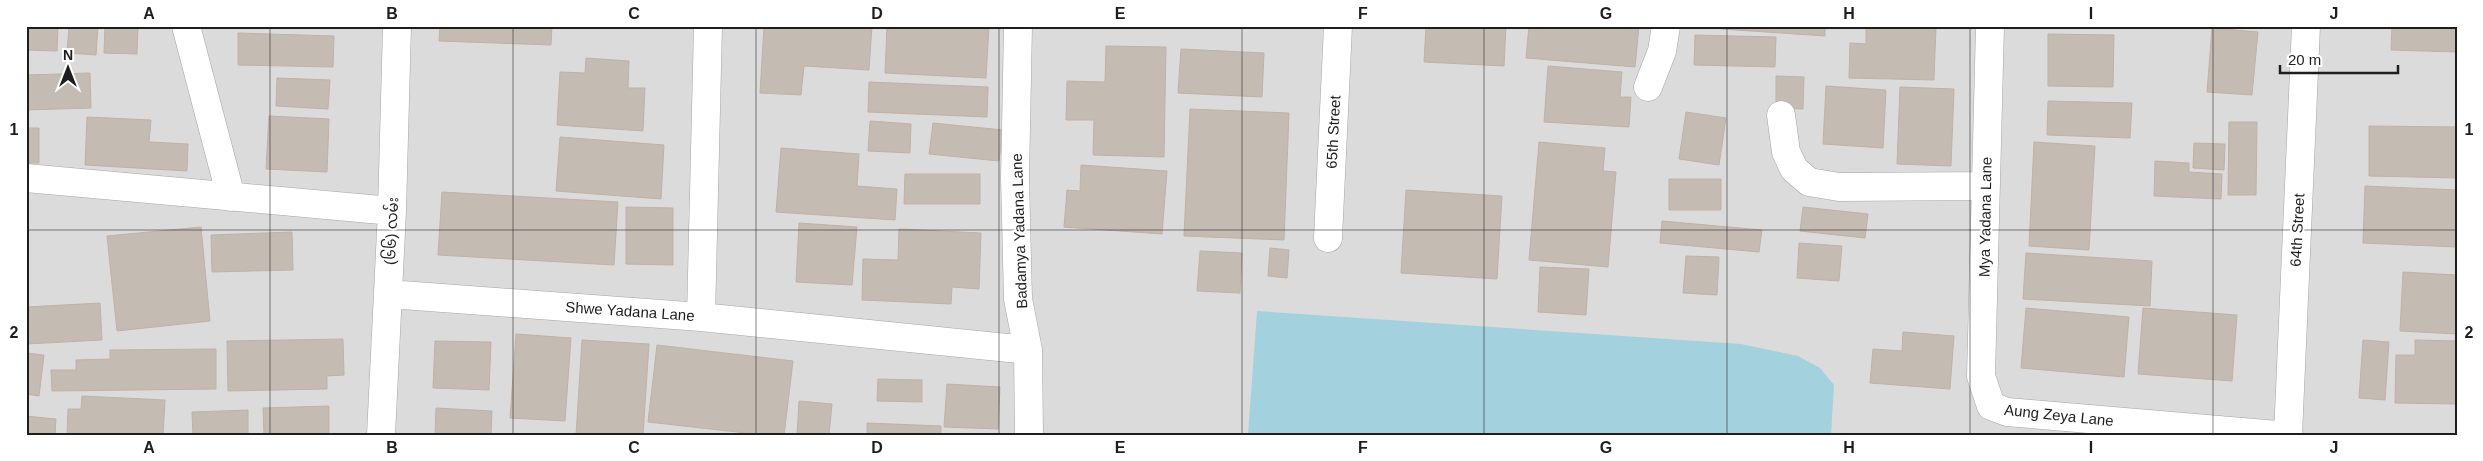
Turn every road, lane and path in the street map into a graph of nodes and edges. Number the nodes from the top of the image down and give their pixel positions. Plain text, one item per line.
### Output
1 (186, 26) edge
2 (397, 26) edge
3 (708, 26) edge
4 (1018, 26) edge
5 (1338, 26) edge
6 (1666, 26) edge
7 (1990, 26) edge
8 (2306, 26) edge
9 (1648, 87) dead end
10 (1781, 115) dead end
11 (26, 178) edge
12 (1985, 186) junction
13 (231, 197) junction
14 (392, 211) junction
15 (1328, 238) dead end
16 (388, 294) junction
17 (701, 318) junction
18 (1028, 350) junction
19 (1992, 406) joint
20 (381, 435) edge
21 (1029, 435) edge
22 (2277, 435) edge
23 (2288, 435) edge

1 - 13 street
2 - 14 street, (၆၆) လမ်း
3 - 17 street, Shwe Yadana Lane
4 - 18 street, Badamya Yadana Lane
5 - 15 street, 65th Street
6 - 9 street
7 - 12 street, Mya Yadana Lane
8 - 23 street, 64th Street
10 - 12 street
11 - 13 street
12 - 19 street, Mya Yadana Lane
13 - 14 street
14 - 16 street, (၆၆) လမ်း
16 - 17 street, Shwe Yadana Lane
16 - 20 street, (၆၆) လမ်း
17 - 18 street
18 - 21 street, Badamya Yadana Lane
19 - 22 street, Aung Zeya Lane

